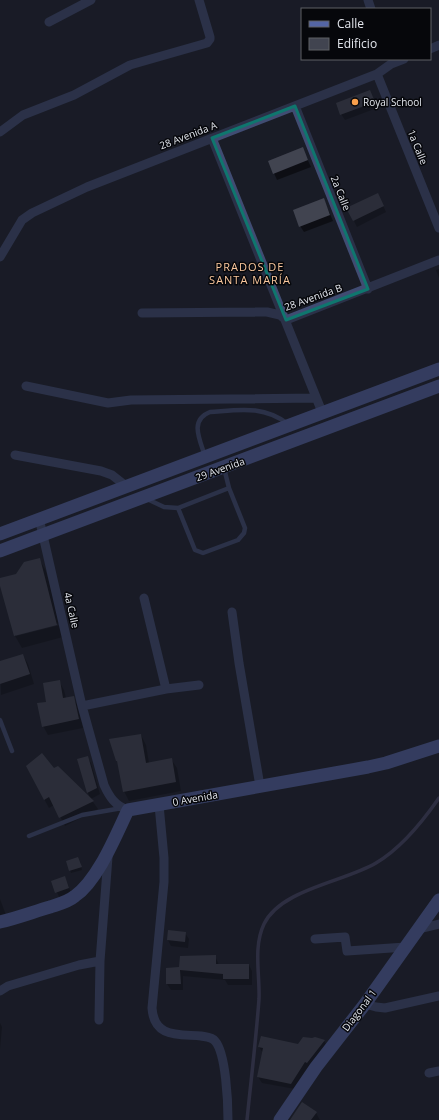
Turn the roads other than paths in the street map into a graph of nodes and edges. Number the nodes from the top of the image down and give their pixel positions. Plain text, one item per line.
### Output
1 (91, 0) edge
2 (199, 0) edge
3 (49, 22) dead end
4 (390, 62) edge
5 (377, 74) junction
6 (295, 106) junction
7 (0, 132) edge
8 (212, 138) junction
9 (439, 228) edge
10 (0, 257) edge
11 (439, 260) edge
12 (368, 289) junction
13 (142, 313) dead end
14 (286, 320) junction
15 (439, 369) edge
16 (26, 386) dead end
17 (439, 386) edge
18 (316, 398) junction
19 (322, 412) junction
20 (290, 425) junction
21 (15, 455) dead end
22 (205, 457) junction
23 (224, 467) junction
24 (126, 486) junction
25 (229, 488) junction
26 (144, 497) junction
27 (178, 508) junction
28 (39, 518) junction
29 (0, 534) edge
30 (43, 535) junction
31 (0, 551) edge
32 (144, 598) dead end
33 (232, 612) dead end
34 (199, 685) dead end
35 (166, 689) junction
36 (82, 706) junction
37 (0, 720) edge
38 (439, 746) edge
39 (12, 751) dead end
40 (260, 786) junction
41 (159, 805) junction
42 (125, 809) junction
43 (29, 836) dead end
44 (108, 851) junction
45 (439, 900) edge
46 (0, 922) edge
47 (439, 924) edge
48 (419, 929) junction
49 (315, 939) dead end
50 (406, 947) junction
51 (100, 961) junction
52 (0, 991) edge
53 (439, 996) edge
54 (365, 1004) junction
55 (99, 1020) dead end
56 (439, 1071) edge
57 (429, 1073) dead end
58 (228, 1120) edge
59 (280, 1120) edge

1 - 3 street
2 - 7 street
4 - 5 street, 28 Avenida A
5 - 6 street, 28 Avenida A
5 - 9 street, 1a Calle
6 - 8 street, 28 Avenida A
6 - 12 street, 2a Calle
8 - 10 street, 28 Avenida A
8 - 14 street
11 - 12 street, 28 Avenida B
12 - 14 street, 28 Avenida B
13 - 14 street, 28 Avenida B
14 - 18 street
15 - 19 main road, 29 Avenida
16 - 18 street
17 - 23 main road, 29 Avenida
18 - 19 street
19 - 20 main road, 29 Avenida
20 - 22 main road, 29 Avenida
20 - 22 lane
21 - 24 street
22 - 24 main road, 29 Avenida
23 - 25 lane
23 - 26 main road, 29 Avenida
24 - 28 main road, 29 Avenida
25 - 27 lane
25 - 27 lane
26 - 27 lane
26 - 30 main road, 29 Avenida
28 - 29 main road, 29 Avenida
28 - 30 street, 4a Calle
30 - 31 main road, 29 Avenida
30 - 36 street, 4a Calle
32 - 35 street
33 - 40 street
34 - 35 street
35 - 36 street
36 - 42 street, 4a Calle
37 - 39 lane
38 - 40 main road, 0 Avenida
40 - 41 main road, 0 Avenida
41 - 42 main road, 0 Avenida
41 - 58 street
42 - 43 lane
42 - 44 main road
44 - 46 main road
44 - 51 street
45 - 48 main road, Diagonal 1
47 - 48 street
48 - 50 main road, Diagonal 1
49 - 50 street
50 - 54 main road, Diagonal 1
51 - 52 street
51 - 55 street
53 - 54 street
54 - 59 main road, Diagonal 1
56 - 57 street

